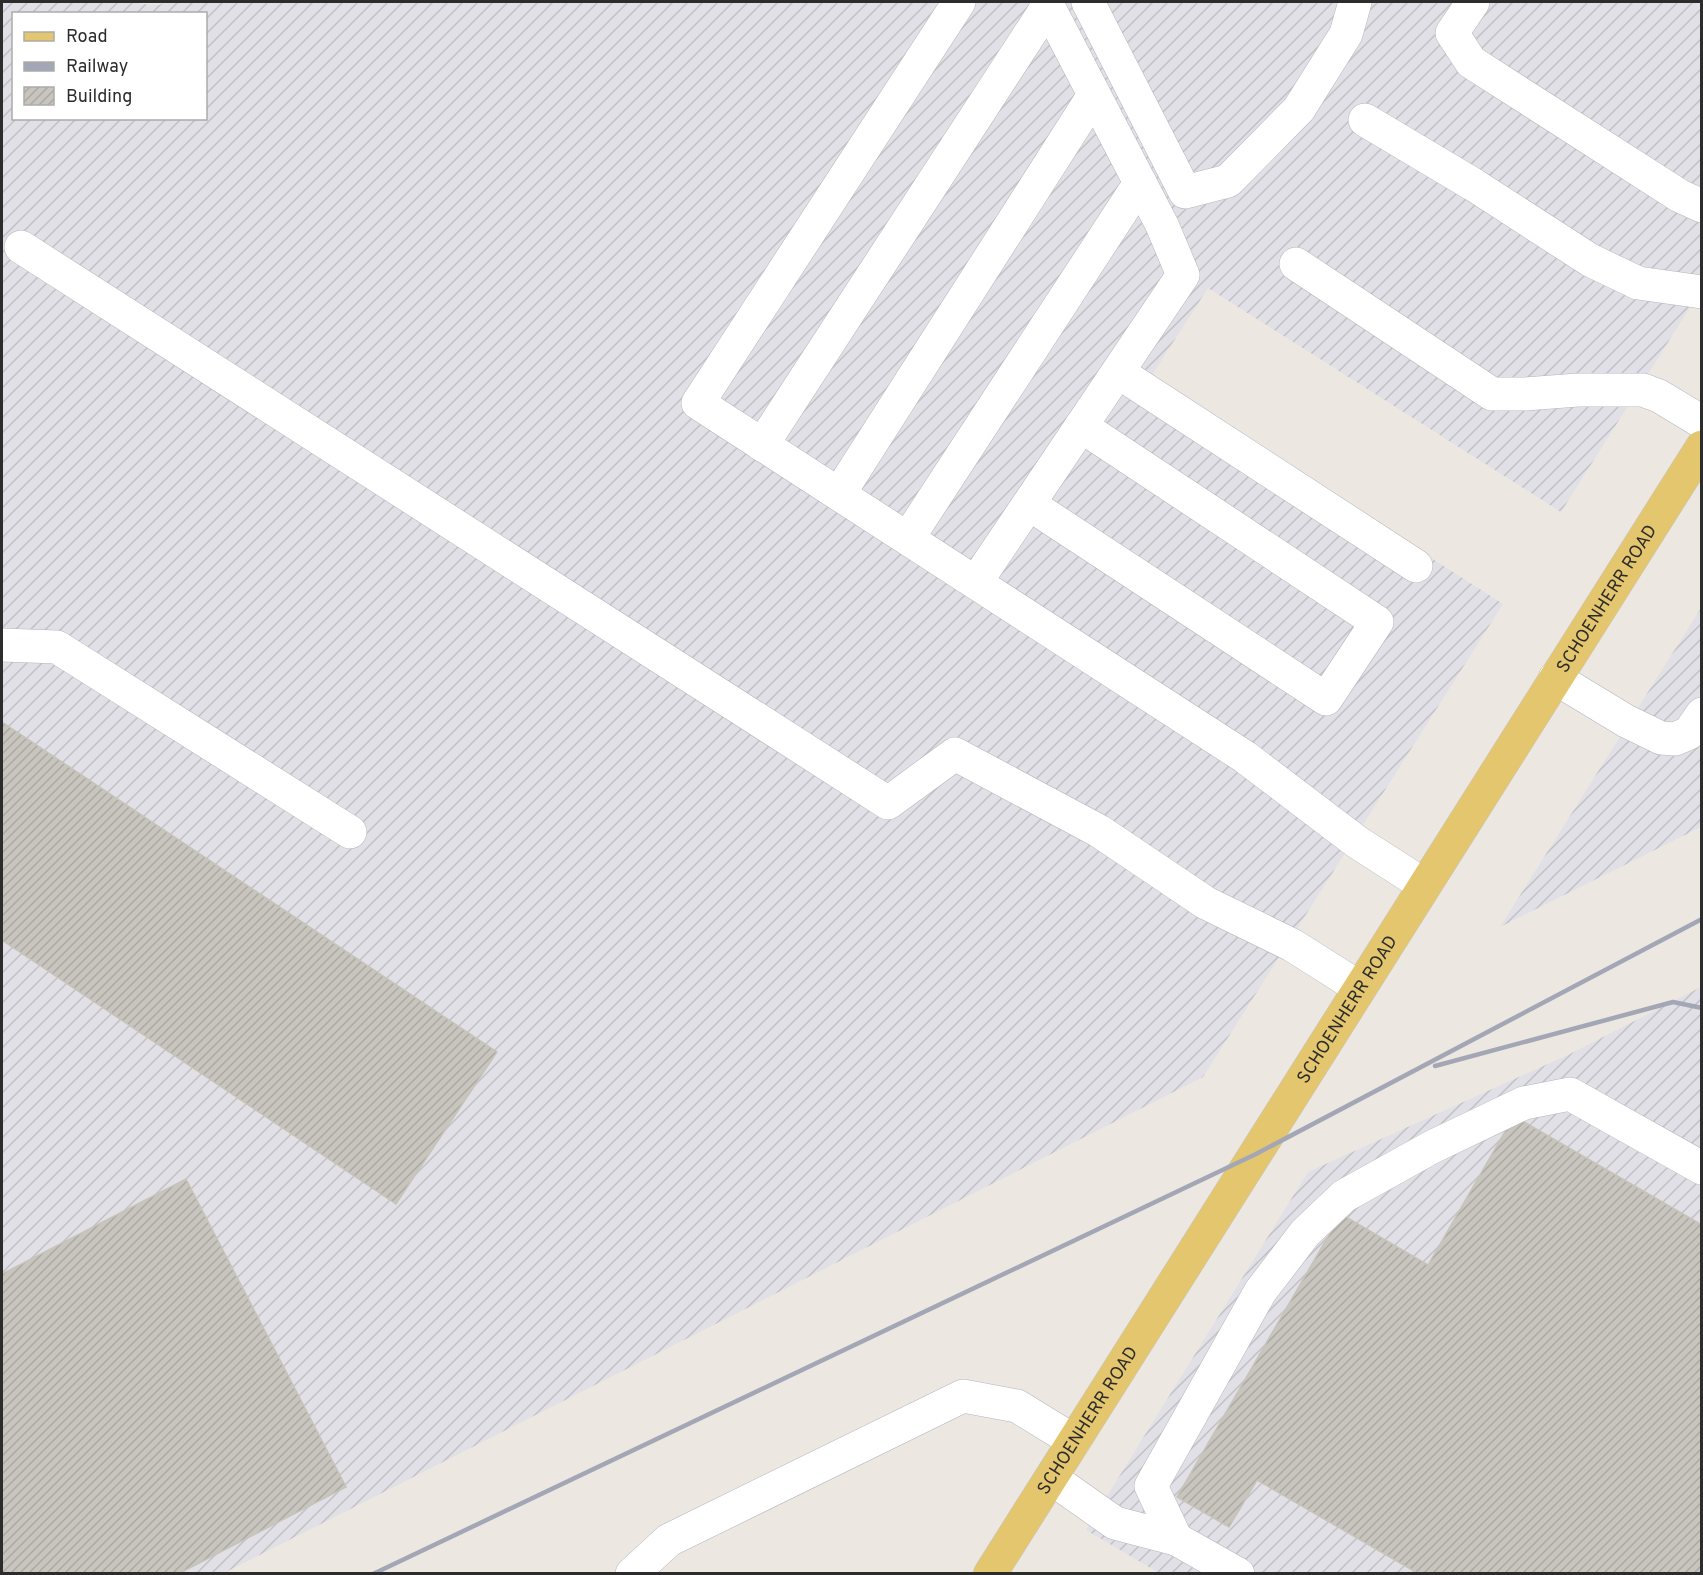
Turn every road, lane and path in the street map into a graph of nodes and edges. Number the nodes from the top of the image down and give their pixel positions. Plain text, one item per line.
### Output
1 (958, 2) edge
2 (1088, 2) edge
3 (1355, 2) edge
4 (1473, 2) edge
5 (1047, 4) edge
6 (1094, 95) junction
7 (1365, 120) dead end
8 (1140, 183) junction
9 (1691, 201) edge
10 (21, 248) dead end
11 (1296, 264) dead end
12 (1701, 292) edge
13 (1118, 372) junction
14 (1701, 422) edge
15 (1081, 426) junction
16 (762, 445) junction
17 (1701, 447) edge
18 (839, 494) junction
19 (1029, 504) junction
20 (908, 538) junction
21 (1416, 566) dead end
22 (976, 582) junction
23 (2, 645) edge
24 (1555, 678) junction
25 (1701, 714) edge
26 (350, 832) dead end
27 (1424, 885) junction
28 (1360, 988) junction
29 (1701, 1168) edge
30 (1074, 1441) junction
31 (1051, 1478) junction
32 (1176, 1539) junction
33 (632, 1574) edge
34 (990, 1574) edge
35 (1238, 1574) edge

1 - 16 lane
2 - 3 lane
4 - 9 lane
5 - 6 lane
5 - 16 lane
6 - 8 lane
6 - 18 lane
7 - 12 lane
8 - 13 lane
8 - 20 lane
10 - 28 lane
11 - 14 lane
13 - 15 lane
13 - 21 lane
15 - 19 lane
15 - 19 lane
16 - 18 lane
17 - 24 main road, SCHOENHERR ROAD
18 - 20 lane
19 - 22 lane
20 - 22 lane
22 - 27 lane
23 - 26 lane
24 - 25 lane
24 - 27 main road, SCHOENHERR ROAD
27 - 28 main road, SCHOENHERR ROAD
28 - 30 main road, SCHOENHERR ROAD
29 - 32 lane
30 - 31 main road, SCHOENHERR ROAD
30 - 33 lane
31 - 32 lane
31 - 34 main road, SCHOENHERR ROAD
32 - 35 lane

